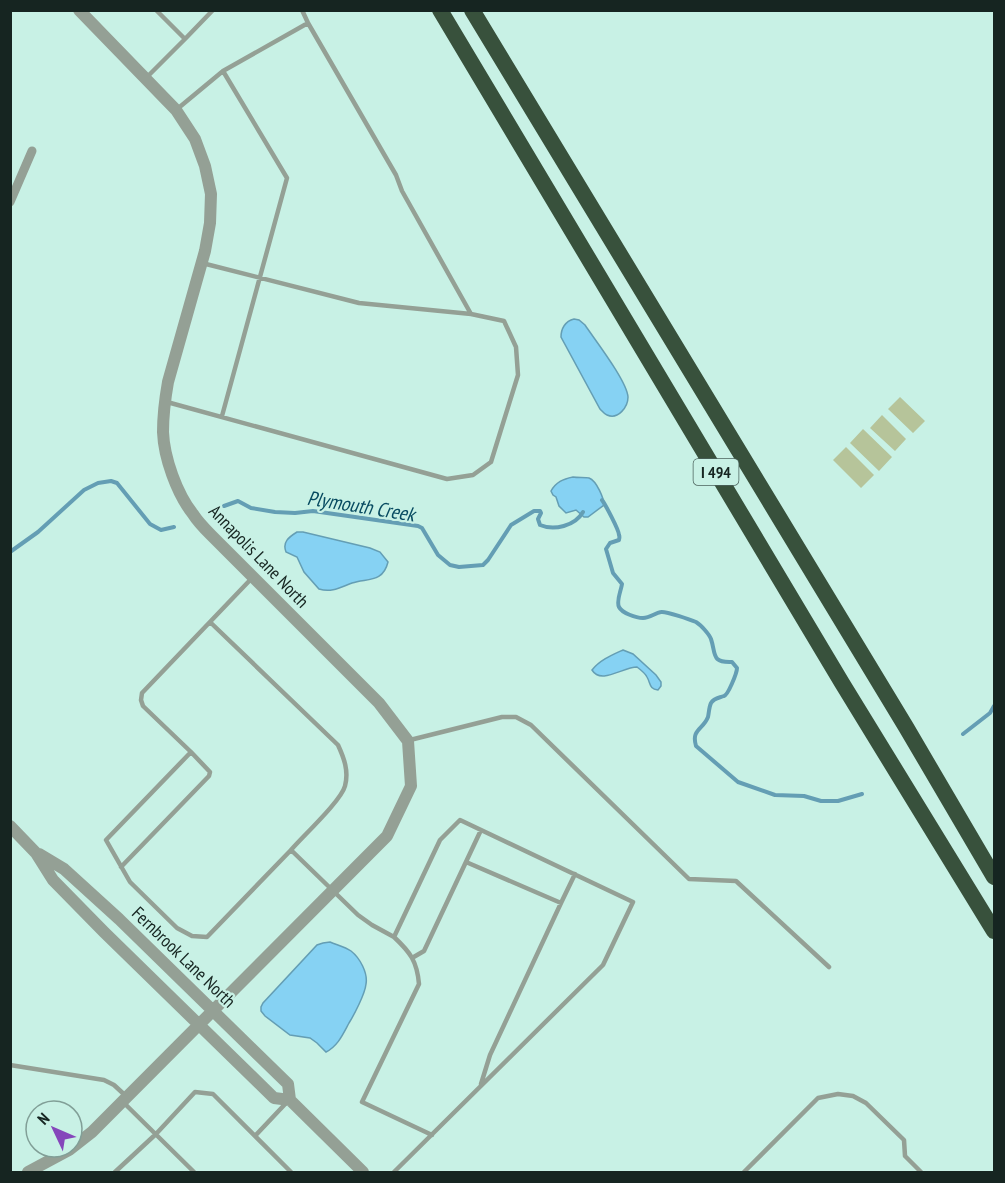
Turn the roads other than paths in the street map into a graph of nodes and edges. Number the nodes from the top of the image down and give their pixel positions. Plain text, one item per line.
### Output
1 (79, 10) edge
2 (156, 10) edge
3 (213, 10) edge
4 (302, 10) edge
5 (440, 10) edge
6 (472, 10) edge
7 (308, 23) junction
8 (185, 39) junction
9 (223, 71) junction
10 (146, 78) junction
11 (176, 110) junction
12 (32, 151) dead end
13 (10, 202) edge
14 (202, 262) junction
15 (259, 278) junction
16 (471, 314) junction
17 (165, 401) junction
18 (222, 416) junction
19 (252, 577) junction
20 (210, 622) junction
21 (408, 741) junction
22 (190, 752) junction
23 (10, 826) edge
24 (481, 830) junction
25 (291, 850) junction
26 (36, 853) junction
27 (466, 862) junction
28 (121, 867) junction
29 (575, 874) junction
30 (994, 877) edge
31 (333, 890) junction
32 (561, 903) junction
33 (994, 931) edge
34 (394, 937) junction
35 (412, 958) junction
36 (829, 967) dead end
37 (213, 1010) junction
38 (198, 1025) junction
39 (10, 1065) edge
40 (481, 1087) junction
41 (125, 1100) junction
42 (290, 1100) junction
43 (156, 1134) junction
44 (432, 1135) junction
45 (255, 1136) junction
46 (28, 1173) edge
47 (115, 1173) edge
48 (194, 1173) edge
49 (291, 1173) edge
50 (363, 1173) edge
51 (394, 1173) edge
52 (744, 1173) edge
53 (921, 1173) edge

1 - 10 street, Annapolis Lane North
2 - 8 lane
3 - 8 lane
4 - 7 lane
5 - 33 highway, I 494
6 - 30 highway, I 494
7 - 9 lane
7 - 16 lane
8 - 10 lane
9 - 11 lane
9 - 15 lane
10 - 11 street, Annapolis Lane North
11 - 14 street, Annapolis Lane North
12 - 13 street
14 - 15 lane
14 - 17 street, Annapolis Lane North
15 - 16 lane
15 - 18 lane
16 - 18 lane
17 - 18 lane
17 - 19 street, Annapolis Lane North
19 - 20 lane
19 - 21 street, Annapolis Lane North
20 - 22 lane
20 - 25 lane
21 - 31 street
21 - 36 lane
22 - 28 lane
22 - 28 lane
23 - 26 street, Fernbrook Lane North
24 - 27 lane
24 - 29 lane
24 - 34 lane
25 - 28 lane
25 - 31 lane
26 - 37 street, Fernbrook Lane North
26 - 38 street, Fernbrook Lane North
27 - 32 lane
27 - 35 lane
29 - 32 lane
29 - 40 lane
31 - 34 lane
31 - 37 street
32 - 40 lane
34 - 35 lane
35 - 44 lane
37 - 38 street
37 - 42 street, Fernbrook Lane North
38 - 41 street
38 - 42 street, Fernbrook Lane North
39 - 41 lane
40 - 44 lane
41 - 43 lane
41 - 46 street
42 - 45 lane
42 - 50 street, Fernbrook Lane North
43 - 45 lane
43 - 47 lane
43 - 48 lane
44 - 51 lane
45 - 49 lane
52 - 53 lane

